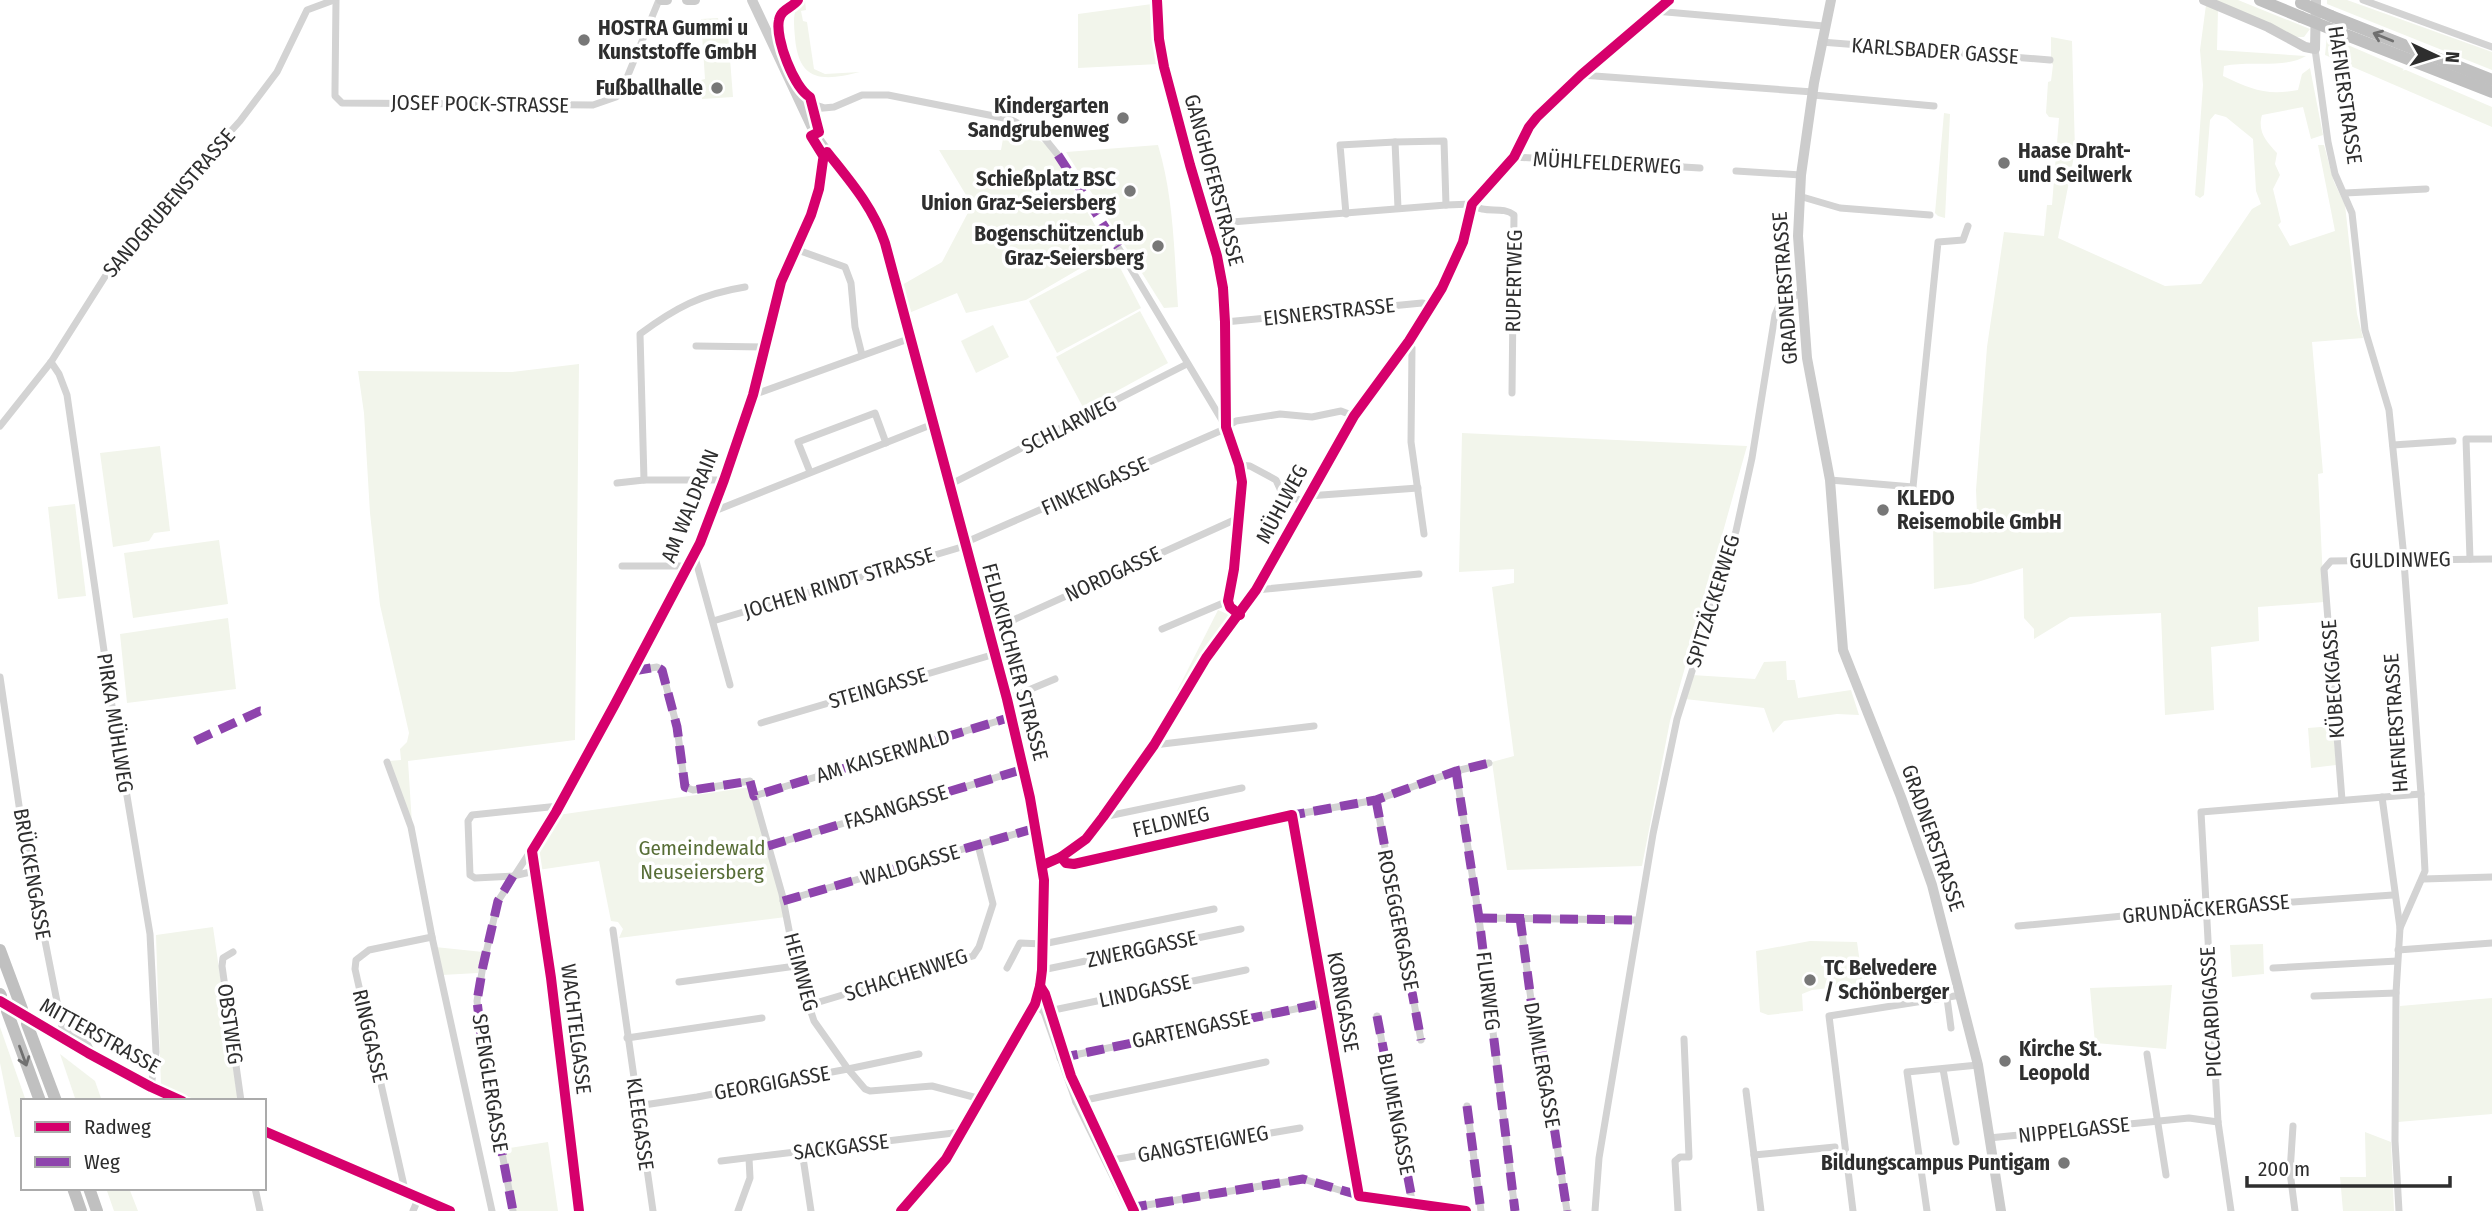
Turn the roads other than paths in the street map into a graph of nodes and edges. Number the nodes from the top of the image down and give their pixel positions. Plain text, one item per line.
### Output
1 (335, 0) edge
2 (660, 0) edge
3 (667, 0) edge
4 (687, 0) edge
5 (695, 0) edge
6 (752, 0) edge
7 (1669, 0) edge
8 (1831, 0) edge
9 (2204, 0) edge
10 (2260, 0) edge
11 (2316, 0) edge
12 (2363, 0) edge
13 (2298, 7) edge
14 (1655, 11) junction
15 (2331, 22) junction
16 (1824, 26) junction
17 (1821, 42) junction
18 (2492, 47) edge
19 (2315, 49) junction
20 (2050, 60) dead end
21 (1581, 75) junction
22 (2492, 80) edge
23 (2492, 92) edge
24 (1813, 94) junction
25 (799, 100) junction
26 (1934, 106) dead end
27 (822, 108) junction
28 (806, 113) junction
29 (1178, 121) dead end
30 (1395, 142) junction
31 (827, 152) junction
32 (1058, 155) dead end
33 (1514, 157) junction
34 (1700, 168) dead end
35 (1735, 171) dead end
36 (1801, 176) junction
37 (2426, 188) dead end
38 (2345, 193) junction
39 (1799, 196) junction
40 (1472, 204) junction
41 (1446, 205) junction
42 (1398, 208) junction
43 (1346, 214) junction
44 (1930, 215) dead end
45 (1207, 224) junction
46 (1968, 226) dead end
47 (1118, 247) dead end
48 (795, 249) junction
49 (745, 287) dead end
50 (1801, 293) junction
51 (1432, 305) junction
52 (1225, 322) junction
53 (911, 338) junction
54 (1409, 341) junction
55 (696, 346) dead end
56 (764, 347) junction
57 (862, 355) junction
58 (51, 362) junction
59 (1187, 364) junction
60 (1512, 393) dead end
61 (753, 395) junction
62 (1354, 415) junction
63 (933, 424) junction
64 (0, 426) edge
65 (1226, 428) junction
66 (2492, 439) edge
67 (2453, 441) dead end
68 (886, 443) junction
69 (2393, 445) junction
70 (1239, 465) junction
71 (810, 472) junction
72 (645, 480) junction
73 (724, 480) junction
74 (1830, 480) junction
75 (617, 482) dead end
76 (949, 485) junction
77 (1418, 488) junction
78 (1307, 499) junction
79 (712, 512) junction
80 (1239, 520) junction
81 (1424, 534) dead end
82 (965, 544) junction
83 (694, 554) junction
84 (2470, 559) junction
85 (2492, 559) edge
86 (2404, 560) junction
87 (2331, 561) joint
88 (622, 566) dead end
89 (688, 566) junction
90 (1419, 574) dead end
91 (1256, 590) junction
92 (1228, 601) junction
93 (1240, 615) junction
94 (713, 621) junction
95 (1162, 629) dead end
96 (989, 631) junction
97 (995, 654) junction
98 (633, 671) junction
99 (0, 677) edge
100 (1055, 679) dead end
101 (730, 685) dead end
102 (1007, 699) junction
103 (1011, 717) junction
104 (761, 723) dead end
105 (1314, 726) dead end
106 (1154, 745) junction
107 (387, 762) dead end
108 (1489, 763) dead end
109 (1024, 769) junction
110 (1456, 771) junction
111 (1242, 788) dead end
112 (2421, 794) junction
113 (754, 796) junction
114 (2382, 797) junction
115 (1376, 800) junction
116 (2342, 800) junction
117 (559, 806) junction
118 (1292, 815) junction
119 (1103, 817) junction
120 (1036, 828) junction
121 (978, 845) junction
122 (768, 846) junction
123 (532, 851) junction
124 (1061, 857) junction
125 (1043, 865) junction
126 (535, 871) junction
127 (513, 876) junction
128 (2492, 877) edge
129 (2423, 879) junction
130 (2393, 895) junction
131 (783, 901) junction
132 (2206, 908) junction
133 (1214, 909) dead end
134 (1479, 918) junction
135 (1520, 918) junction
136 (1638, 920) junction
137 (2018, 926) dead end
138 (2399, 928) junction
139 (1241, 929) dead end
140 (614, 930) dead end
141 (432, 937) junction
142 (2492, 943) edge
143 (1043, 944) junction
144 (0, 950) edge
145 (2398, 950) junction
146 (233, 952) dead end
147 (2397, 961) junction
148 (796, 966) junction
149 (1007, 968) dead end
150 (2273, 968) dead end
151 (1042, 970) junction
152 (1246, 970) dead end
153 (679, 982) dead end
154 (2396, 993) junction
155 (1961, 995) junction
156 (2314, 996) dead end
157 (1947, 998) junction
158 (2, 1000) edge
159 (1324, 1003) junction
160 (1035, 1004) junction
161 (809, 1005) junction
162 (22, 1009) dead end
163 (1044, 1012) junction
164 (1377, 1016) dead end
165 (762, 1018) dead end
166 (27, 1024) dead end
167 (1951, 1028) dead end
168 (627, 1038) junction
169 (1684, 1038) dead end
170 (1421, 1040) dead end
171 (919, 1054) dead end
172 (2147, 1054) dead end
173 (93, 1055) junction
174 (1060, 1058) junction
175 (1266, 1062) dead end
176 (1978, 1065) junction
177 (848, 1069) junction
178 (1943, 1069) junction
179 (151, 1087) junction
180 (1746, 1091) dead end
181 (39, 1099) edge
182 (55, 1099) edge
183 (178, 1099) edge
184 (241, 1099) edge
185 (981, 1099) junction
186 (1076, 1101) junction
187 (637, 1105) junction
188 (1467, 1106) dead end
189 (2158, 1121) junction
190 (2218, 1122) junction
191 (2293, 1126) dead end
192 (1300, 1128) dead end
193 (266, 1132) edge
194 (962, 1132) junction
195 (1989, 1138) junction
196 (1956, 1142) dead end
197 (1835, 1147) dead end
198 (802, 1151) junction
199 (1754, 1155) junction
200 (748, 1158) junction
201 (720, 1161) dead end
202 (1106, 1161) junction
203 (2166, 1175) dead end
204 (74, 1190) edge
205 (90, 1190) edge
206 (255, 1190) edge
207 (405, 1190) junction
208 (1359, 1196) junction
209 (419, 1198) junction
210 (1413, 1207) edge
211 (1130, 1210) edge
212 (81, 1211) edge
213 (97, 1211) edge
214 (260, 1211) edge
215 (413, 1211) edge
216 (450, 1211) edge
217 (492, 1211) edge
218 (513, 1211) edge
219 (579, 1211) edge
220 (653, 1211) edge
221 (738, 1211) edge
222 (811, 1211) edge
223 (901, 1211) edge
224 (1466, 1211) edge
225 (1481, 1211) edge
226 (1515, 1211) edge
227 (1567, 1211) edge
228 (1595, 1211) edge
229 (1678, 1211) edge
230 (1760, 1211) edge
231 (1853, 1211) edge
232 (1927, 1211) edge
233 (2001, 1211) edge
234 (2231, 1211) edge
235 (2295, 1211) edge
236 (2399, 1211) edge

1 - 2 street, JOSEF POCK-STRASSE
1 - 58 street, SANDGRUBENSTRASSE
2 - 3 street
4 - 5 street
6 - 25 street, FELDKIRCHNER STRASSE
7 - 14 street, MÜHLFELDERWEG
8 - 16 street, GRADNERSTRASSE
9 - 19 street
10 - 13 highway
11 - 19 street, HAFNERSTRASSE
12 - 18 street
13 - 15 highway, bridge
14 - 16 street, KARLSBADER GASSE
14 - 21 street, MÜHLFELDERWEG
22 -> 15 highway
15 - 23 highway
16 - 17 street, GRADNERSTRASSE
17 - 20 street, KARLSBADER GASSE
17 - 24 street, GRADNERSTRASSE
19 - 38 street, HAFNERSTRASSE
21 - 24 street
21 - 33 street, MÜHLFELDERWEG
24 - 26 street
24 - 36 street, GRADNERSTRASSE
25 - 27 street
25 - 28 street, FELDKIRCHNER STRASSE
27 - 28 street
27 - 32 street
28 - 31 street, FELDKIRCHNER STRASSE
29 - 45 street, GANGHOFERSTRASSE
30 - 41 street
30 - 42 street
30 - 43 street
31 - 48 street, AM WALDRAIN
31 - 53 street, FELDKIRCHNER STRASSE
33 - 34 street, MÜHLFELDERWEG
33 - 40 street, MÜHLFELDERWEG
35 - 36 street
36 - 39 street, GRADNERSTRASSE
37 - 38 street, HAFNERSTRASSE
38 - 69 street, HAFNERSTRASSE
39 - 44 street
39 - 50 street, GRADNERSTRASSE
40 - 41 street
40 - 51 street, MÜHLWEG
40 - 60 street, RUPERTWEG
41 - 42 street
42 - 43 street
43 - 45 street
45 - 52 street, GANGHOFERSTRASSE
46 - 74 street
47 - 59 street
48 - 56 street, AM WALDRAIN
48 - 57 street
49 - 72 street
50 - 74 street, GRADNERSTRASSE
50 - 136 street, SPITZÄCKERWEG
51 - 52 street, EISNERSTRASSE
51 - 54 street, MÜHLWEG
52 - 65 street, GANGHOFERSTRASSE
53 - 57 street
53 - 63 street, FELDKIRCHNER STRASSE
54 - 62 street, MÜHLWEG
54 - 77 street
55 - 56 street
56 - 61 street, AM WALDRAIN
57 - 61 street
58 - 64 street, SANDGRUBENSTRASSE
58 - 179 street, PIRKA MÜHLWEG
59 - 65 street
59 - 76 street, SCHLARWEG
61 - 73 street, AM WALDRAIN
62 - 65 street
62 - 78 street, MÜHLWEG
63 - 68 street
63 - 76 street, FELDKIRCHNER STRASSE
65 - 70 street, GANGHOFERSTRASSE
65 - 82 street, FINKENGASSE
66 - 84 street, GULDINWEG
67 - 69 street
68 - 71 street
68 - 71 street
69 - 86 street, HAFNERSTRASSE
70 - 78 street, MÜHLWEG
70 - 80 street, GANGHOFERSTRASSE
71 - 79 street
72 - 73 street, AM WALDRAIN
72 - 75 street, AM WALDRAIN
73 - 79 street, AM WALDRAIN
74 - 155 street, GRADNERSTRASSE
76 - 82 street, FELDKIRCHNER STRASSE
77 - 78 street
77 - 81 street
78 - 91 street, MÜHLWEG
79 - 83 street, AM WALDRAIN
80 - 92 street, GANGHOFERSTRASSE
80 - 96 street, NORDGASSE
82 - 94 street, JOCHEN RINDT STRASSE
82 - 96 street, FELDKIRCHNER STRASSE
83 - 89 street, AM WALDRAIN
83 - 94 street
84 - 85 street, GULDINWEG
84 - 86 street, GULDINWEG
86 - 87 street, GULDINWEG
86 - 112 street, HAFNERSTRASSE
87 - 116 street, KÜBECKGASSE
88 - 89 street, AM WALDRAIN
89 - 98 street, AM WALDRAIN
90 - 91 street
91 - 93 street, MÜHLWEG
92 - 93 street
92 - 95 street
93 - 106 street, MÜHLWEG
94 - 101 street
96 - 97 street, FELDKIRCHNER STRASSE
97 - 102 street, FELDKIRCHNER STRASSE
97 - 104 street, STEINGASSE
98 - 113 street, HEIMWEG
98 - 117 street, AM WALDRAIN
99 - 173 street, BRÜCKENGASSE
100 - 102 street, FELDKIRCHNER STRASSE
102 - 103 street, FELDKIRCHNER STRASSE
103 - 109 street, FELDKIRCHNER STRASSE
103 - 113 street, AM KAISERWALD
105 - 106 street
106 - 119 street, MÜHLWEG
107 - 141 street
108 - 110 street, FELDWEG
109 - 120 street, FELDKIRCHNER STRASSE
109 - 122 street, FASANGASSE
110 - 115 street, FELDWEG
110 - 134 street, FLURWEG
111 - 119 street
112 - 114 street
112 - 129 street, HAFNERSTRASSE
113 - 122 street, HEIMWEG
114 - 116 street
114 - 130 street
115 - 118 street, FELDWEG
115 - 170 street, ROSEGGERGASSE
116 - 132 street, PICCARDIGASSE
117 - 123 street, AM WALDRAIN
117 - 127 street
118 - 124 street, FELDWEG
118 - 159 street, KORNGASSE
119 - 124 street, MÜHLWEG
120 - 121 street, WALDGASSE
120 - 125 street, FELDKIRCHNER STRASSE
121 - 131 street, WALDGASSE
121 - 161 street, SCHACHENWEG
122 - 131 street, HEIMWEG
123 - 126 street, WACHTELGASSE
123 - 127 street, AM WALDRAIN
124 - 125 street, MÜHLWEG
125 - 143 street, FELDKIRCHNER STRASSE
126 - 127 street
126 - 219 street, WACHTELGASSE
127 - 218 street, SPENGLERGASSE
128 - 129 street
129 - 138 street, HAFNERSTRASSE
130 - 132 street, GRUNDÄCKERGASSE
130 - 138 street
131 - 148 street, HEIMWEG
132 - 137 street, GRUNDÄCKERGASSE
132 - 190 street, PICCARDIGASSE
133 - 143 street
134 - 135 street
134 - 226 street, FLURWEG
135 - 136 street
135 - 227 street, DAIMLERGASSE
136 - 228 street, SPITZÄCKERWEG
138 - 145 street, HAFNERSTRASSE
139 - 151 street, ZWERGGASSE
140 - 168 street, KLEEGASSE
141 - 207 street, RINGGASSE
141 - 217 street
142 - 145 street
143 - 149 street
143 - 151 street, FELDKIRCHNER STRASSE
144 - 162 highway
145 - 147 street, HAFNERSTRASSE
146 - 184 street, OBSTWEG
147 - 150 street
147 - 154 street, HAFNERSTRASSE
148 - 153 street
148 - 161 street, HEIMWEG
151 - 160 street, FELDKIRCHNER STRASSE
152 - 163 street, LINDGASSE
154 - 156 street
154 - 236 street, HAFNERSTRASSE
155 - 157 street
155 - 176 street, GRADNERSTRASSE
157 - 167 street
157 - 231 street
158 - 173 street, MITTERSTRASSE, bridge
158 -> 181 highway
159 - 174 street, GARTENGASSE
159 - 208 street, KORNGASSE
160 - 163 street
160 - 185 street, FELDKIRCHNER STRASSE
161 - 177 street, HEIMWEG
163 - 174 street
164 - 210 street, BLUMENGASSE
165 - 168 street
166 - 182 highway
168 - 187 street, KLEEGASSE
169 - 229 street
171 - 177 street
172 - 189 street, NIPPELGASSE
173 - 179 street, MITTERSTRASSE
174 - 186 street
175 - 186 street
176 - 178 street
176 - 195 street, GRADNERSTRASSE
177 - 185 street, GEORGIGASSE
177 - 187 street, GEORGIGASSE
178 - 196 street
178 - 232 street
179 - 183 street, MITTERSTRASSE
180 - 199 street
185 - 194 street, FELDKIRCHNER STRASSE
186 - 202 street
187 - 220 street, KLEEGASSE
188 - 225 street
189 - 190 street, NIPPELGASSE
189 - 195 street, NIPPELGASSE
189 - 203 street, NIPPELGASSE
190 - 234 street, PICCARDIGASSE
191 - 235 street
192 - 202 street, GANGSTEIGWEG
193 - 207 street
194 - 198 street, SACKGASSE
194 - 223 street, FELDKIRCHNER STRASSE
195 - 233 street, GRADNERSTRASSE
197 - 199 street
198 - 200 street, SACKGASSE
198 - 222 street
199 - 230 street
200 - 201 street, SACKGASSE
200 - 221 street
202 - 211 street
204 - 212 highway
205 - 213 highway
206 - 214 street
207 - 209 street
208 - 210 street
208 - 211 street
209 - 215 street
209 - 216 street
210 - 224 street

